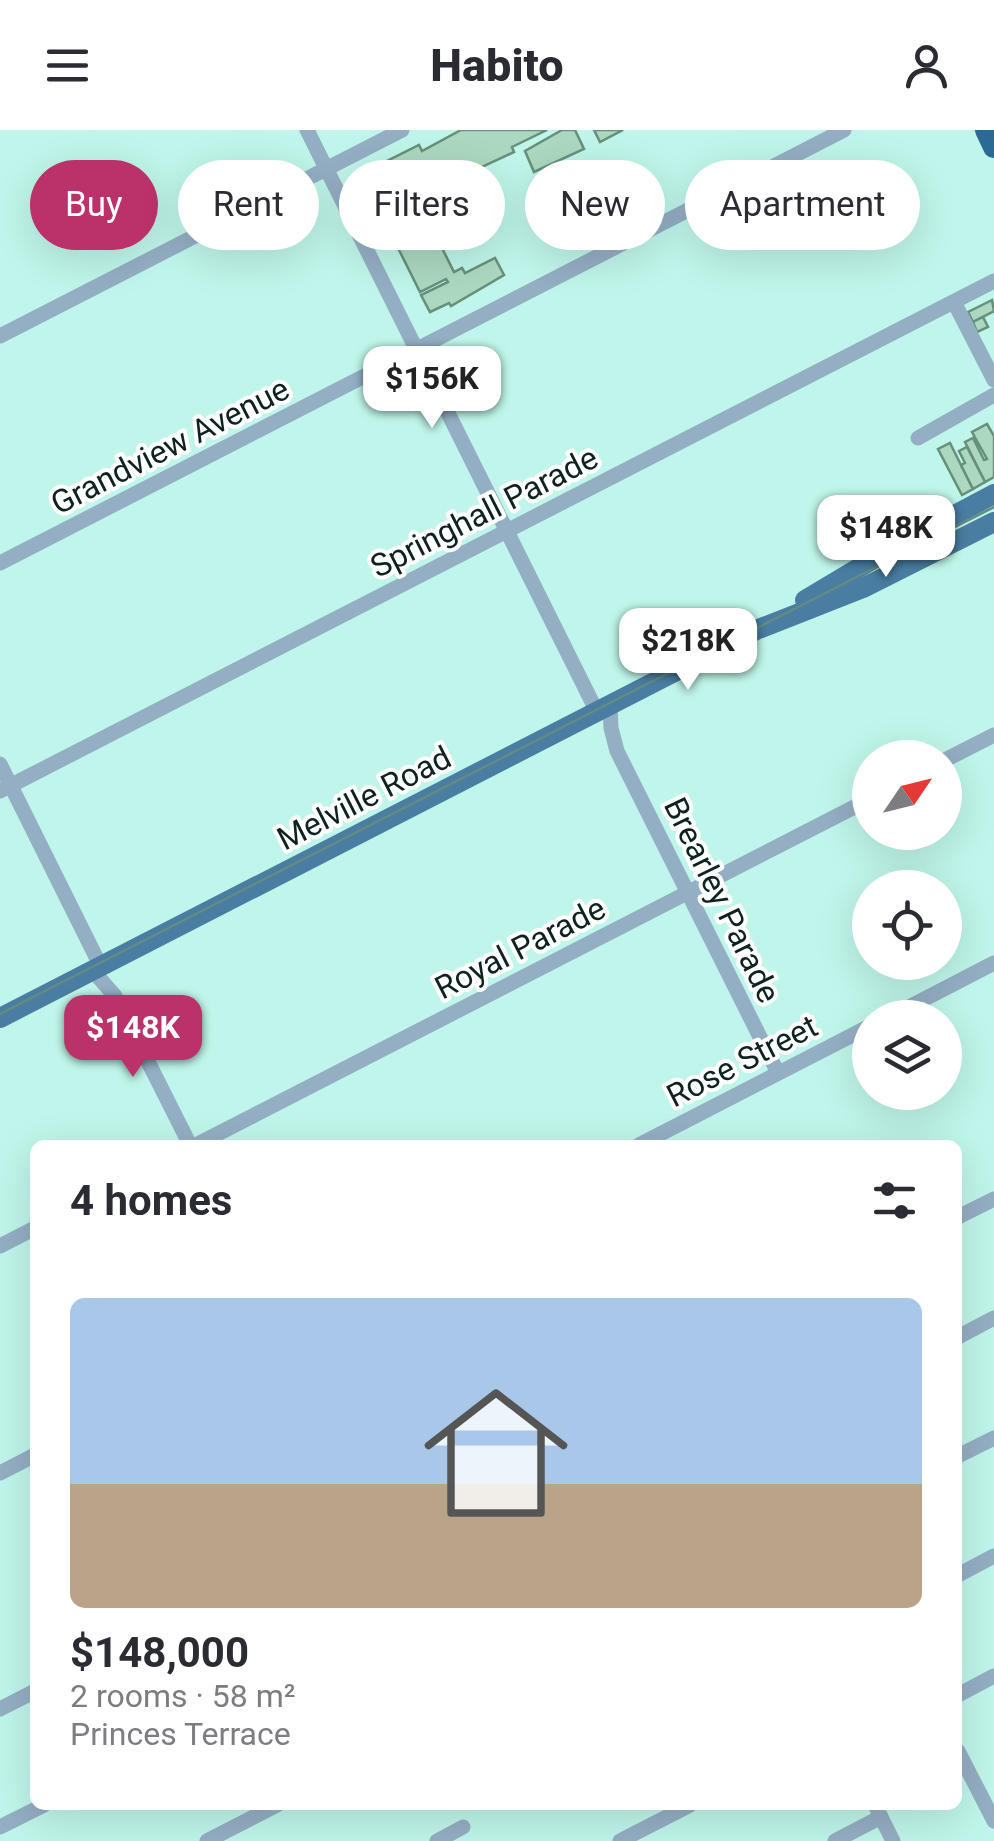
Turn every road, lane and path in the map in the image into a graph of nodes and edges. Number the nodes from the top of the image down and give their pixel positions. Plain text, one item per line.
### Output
1 (307, 130) edge
2 (402, 130) edge
3 (844, 130) edge
4 (986, 130) edge
5 (994, 147) edge
6 (327, 168) junction
7 (994, 281) edge
8 (954, 302) junction
9 (0, 336) edge
10 (417, 350) junction
11 (994, 380) edge
12 (994, 395) edge
13 (918, 438) dead end
14 (994, 494) edge
15 (994, 522) edge
16 (508, 530) junction
17 (0, 563) edge
18 (756, 630) junction
19 (598, 712) junction
20 (994, 735) edge
21 (618, 750) junction
22 (962, 751) edge
23 (0, 764) edge
24 (6, 788) edge
25 (852, 808) edge
26 (688, 893) junction
27 (994, 963) edge
28 (101, 966) junction
29 (923, 1000) edge
30 (0, 1018) edge
31 (852, 1035) edge
32 (778, 1074) junction
33 (190, 1140) edge
34 (203, 1140) edge
35 (649, 1140) edge
36 (994, 1198) edge
37 (962, 1215) edge
38 (30, 1231) edge
39 (0, 1246) edge
40 (994, 1318) edge
41 (962, 1335) edge
42 (994, 1438) edge
43 (962, 1454) edge
44 (30, 1458) edge
45 (0, 1473) edge
46 (994, 1556) edge
47 (962, 1573) edge
48 (994, 1676) edge
49 (962, 1692) edge
50 (30, 1694) edge
51 (0, 1709) edge
52 (962, 1757) edge
53 (990, 1802) edge
54 (34, 1810) edge
55 (267, 1810) edge
56 (680, 1810) edge
57 (878, 1811) edge
58 (994, 1821) edge
59 (464, 1827) dead end
60 (0, 1828) edge
61 (207, 1841) edge
62 (437, 1841) edge
63 (620, 1841) edge
64 (834, 1841) edge
65 (893, 1841) edge

1 - 6 street, Brearley Parade
2 - 6 street
3 - 10 street, Grandview Avenue
4 - 5 highway
6 - 9 street
6 - 10 street, Brearley Parade
7 - 8 street, Springhall Parade
8 - 11 street
8 - 16 street, Springhall Parade
10 - 16 street, Brearley Parade
10 - 17 street, Grandview Avenue
12 - 13 street
14 - 18 main road, Melville Road
15 - 18 main road, Melville Road
16 - 19 street, Brearley Parade
16 - 24 street, Springhall Parade
18 - 19 main road, Melville Road
19 - 21 street, Brearley Parade
19 - 21 street, Brearley Parade
19 - 28 main road, Melville Road
20 - 22 street
21 - 26 street, Brearley Parade
23 - 24 street
24 - 28 street
25 - 26 street, Royal Parade
26 - 32 street, Brearley Parade
26 - 34 street, Royal Parade
27 - 29 street
28 - 30 main road, Melville Road
28 - 33 street
31 - 32 street, Rose Street
32 - 35 street, Rose Street
36 - 37 street
38 - 39 street
40 - 41 street
42 - 43 street
44 - 45 street
46 - 47 street
48 - 49 street
50 - 51 street
52 - 53 street
53 - 58 street
54 - 60 street
55 - 61 street
56 - 63 street
57 - 64 street
57 - 65 street
59 - 62 street

